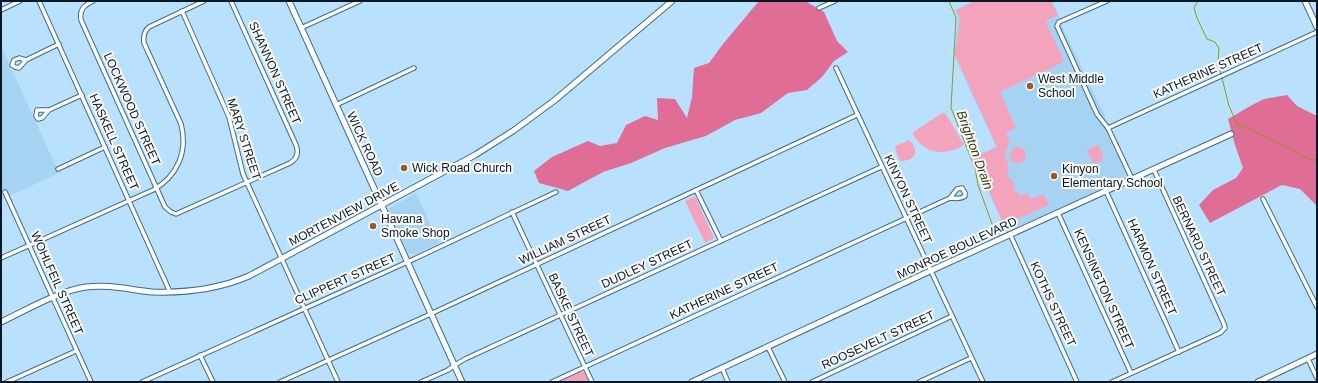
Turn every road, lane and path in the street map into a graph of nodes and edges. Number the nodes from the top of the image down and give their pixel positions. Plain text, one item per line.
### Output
1 (20, 1) edge
2 (39, 1) edge
3 (94, 1) edge
4 (204, 1) edge
5 (231, 1) edge
6 (289, 1) edge
7 (360, 1) edge
8 (672, 1) edge
9 (835, 1) edge
10 (1107, 1) edge
11 (1305, 1) edge
12 (819, 8) dead end
13 (1, 10) edge
14 (182, 11) junction
15 (1316, 24) edge
16 (301, 28) junction
17 (1317, 32) edge
18 (59, 44) junction
19 (26, 60) dead end
20 (414, 68) dead end
21 (836, 68) dead end
22 (82, 95) junction
23 (336, 106) junction
24 (49, 110) dead end
25 (857, 115) junction
26 (1108, 128) junction
27 (1230, 134) dead end
28 (105, 147) junction
29 (882, 167) junction
30 (58, 169) dead end
31 (1154, 170) junction
32 (1132, 179) junction
33 (247, 183) junction
34 (157, 188) junction
35 (696, 190) junction
36 (1106, 191) junction
37 (5, 192) dead end
38 (556, 192) dead end
39 (950, 198) dead end
40 (1263, 199) dead end
41 (130, 200) junction
42 (382, 205) junction
43 (512, 212) junction
44 (1058, 213) junction
45 (906, 218) junction
46 (1010, 234) junction
47 (721, 241) junction
48 (29, 246) junction
49 (1, 258) edge
50 (282, 259) junction
51 (408, 262) junction
52 (536, 264) junction
53 (930, 271) junction
54 (170, 292) junction
55 (53, 298) junction
56 (1317, 307) edge
57 (305, 308) junction
58 (431, 313) junction
59 (560, 315) junction
60 (952, 316) junction
61 (1, 322) edge
62 (768, 347) junction
63 (76, 351) junction
64 (1179, 352) junction
65 (1317, 354) edge
66 (200, 355) junction
67 (971, 358) junction
68 (1308, 359) junction
69 (327, 360) junction
70 (454, 364) junction
71 (584, 367) junction
72 (722, 368) junction
73 (1131, 373) junction
74 (1317, 378) edge
75 (7, 382) edge
76 (91, 382) edge
77 (142, 382) edge
78 (212, 382) edge
79 (280, 382) edge
80 (338, 382) edge
81 (421, 382) edge
82 (462, 382) edge
83 (552, 382) edge
84 (592, 382) edge
85 (692, 382) edge
86 (728, 382) edge
87 (785, 382) edge
88 (812, 382) edge
89 (919, 382) edge
90 (983, 382) edge
91 (1077, 382) edge
92 (1112, 382) edge
93 (1258, 382) edge

1 - 13 street
2 - 18 street, HASKELL STREET
3 - 34 street, LOCKWOOD STREET
4 - 14 street
5 - 33 street, SHANNON STREET
6 - 16 street, WICK ROAD
7 - 16 street
8 - 42 street, MORTENVIEW DRIVE
9 - 12 street
10 - 26 street
11 - 15 street
14 - 33 street, MARY STREET
14 - 34 street
16 - 23 street, WICK ROAD
17 - 26 street, KATHERINE STREET
18 - 19 street
18 - 22 street, HASKELL STREET
20 - 23 street
21 - 25 street, KINYON STREET
22 - 24 street
22 - 28 street, HASKELL STREET
23 - 42 street, WICK ROAD
25 - 29 street, KINYON STREET
25 - 35 street, WILLIAM STREET
26 - 32 street
27 - 31 street, MONROE BOULEVARD
28 - 30 street
28 - 41 street, HASKELL STREET
29 - 45 street, KINYON STREET
29 - 47 street, DUDLEY STREET
31 - 32 street, MONROE BOULEVARD
31 - 64 street, BERNARD STREET
32 - 36 street, MONROE BOULEVARD
33 - 34 street, LOCKWOOD STREET
33 - 50 street, MARY STREET
34 - 41 street
35 - 47 street
35 - 52 street, WILLIAM STREET
36 - 44 street, MONROE BOULEVARD
36 - 64 street, HARMON STREET
37 - 48 street, WOHLFEIL STREET
38 - 43 street, CLIPPERT STREET
39 - 45 street, KATHERINE STREET
40 - 56 street
41 - 48 street
41 - 54 street, HASKELL STREET
42 - 50 street, MORTENVIEW DRIVE
42 - 51 street, WICK ROAD
43 - 51 street, CLIPPERT STREET
43 - 52 street, BASKE STREET
44 - 46 street, MONROE BOULEVARD
44 - 73 street, KENSINGTON STREET
45 - 53 street, KINYON STREET
45 - 71 street, KATHERINE STREET
46 - 53 street, MONROE BOULEVARD
46 - 91 street, KOTHS STREET
47 - 59 street, DUDLEY STREET
48 - 49 street
48 - 55 street, WOHLFEIL STREET
50 - 54 street, MORTENVIEW DRIVE
50 - 57 street, MARY STREET
51 - 57 street, CLIPPERT STREET
51 - 58 street, WICK ROAD
52 - 58 street, WILLIAM STREET
52 - 59 street, BASKE STREET
53 - 60 street, KINYON STREET
53 - 62 street, MONROE BOULEVARD
54 - 55 street, MORTENVIEW DRIVE
55 - 61 street, MORTENVIEW DRIVE
55 - 63 street, WOHLFEIL STREET
57 - 66 street, CLIPPERT STREET
57 - 69 street, MARY STREET
58 - 69 street, WILLIAM STREET
58 - 70 street, WICK ROAD
59 - 70 street, DUDLEY STREET
59 - 71 street, BASKE STREET
60 - 67 street, KINYON STREET
60 - 88 street, ROOSEVELT STREET
62 - 72 street, MONROE BOULEVARD
62 - 87 street
63 - 75 street
63 - 76 street, WOHLFEIL STREET
64 - 73 street
65 - 68 street
66 - 77 street, CLIPPERT STREET
66 - 78 street
67 - 89 street
67 - 90 street, KINYON STREET
68 - 74 street
68 - 93 street
69 - 79 street, WILLIAM STREET
69 - 80 street, MARY STREET
70 - 81 street, DUDLEY STREET
70 - 82 street, WICK ROAD
71 - 83 street, KATHERINE STREET
71 - 84 street, BASKE STREET
72 - 85 street, MONROE BOULEVARD
72 - 86 street
73 - 92 street

